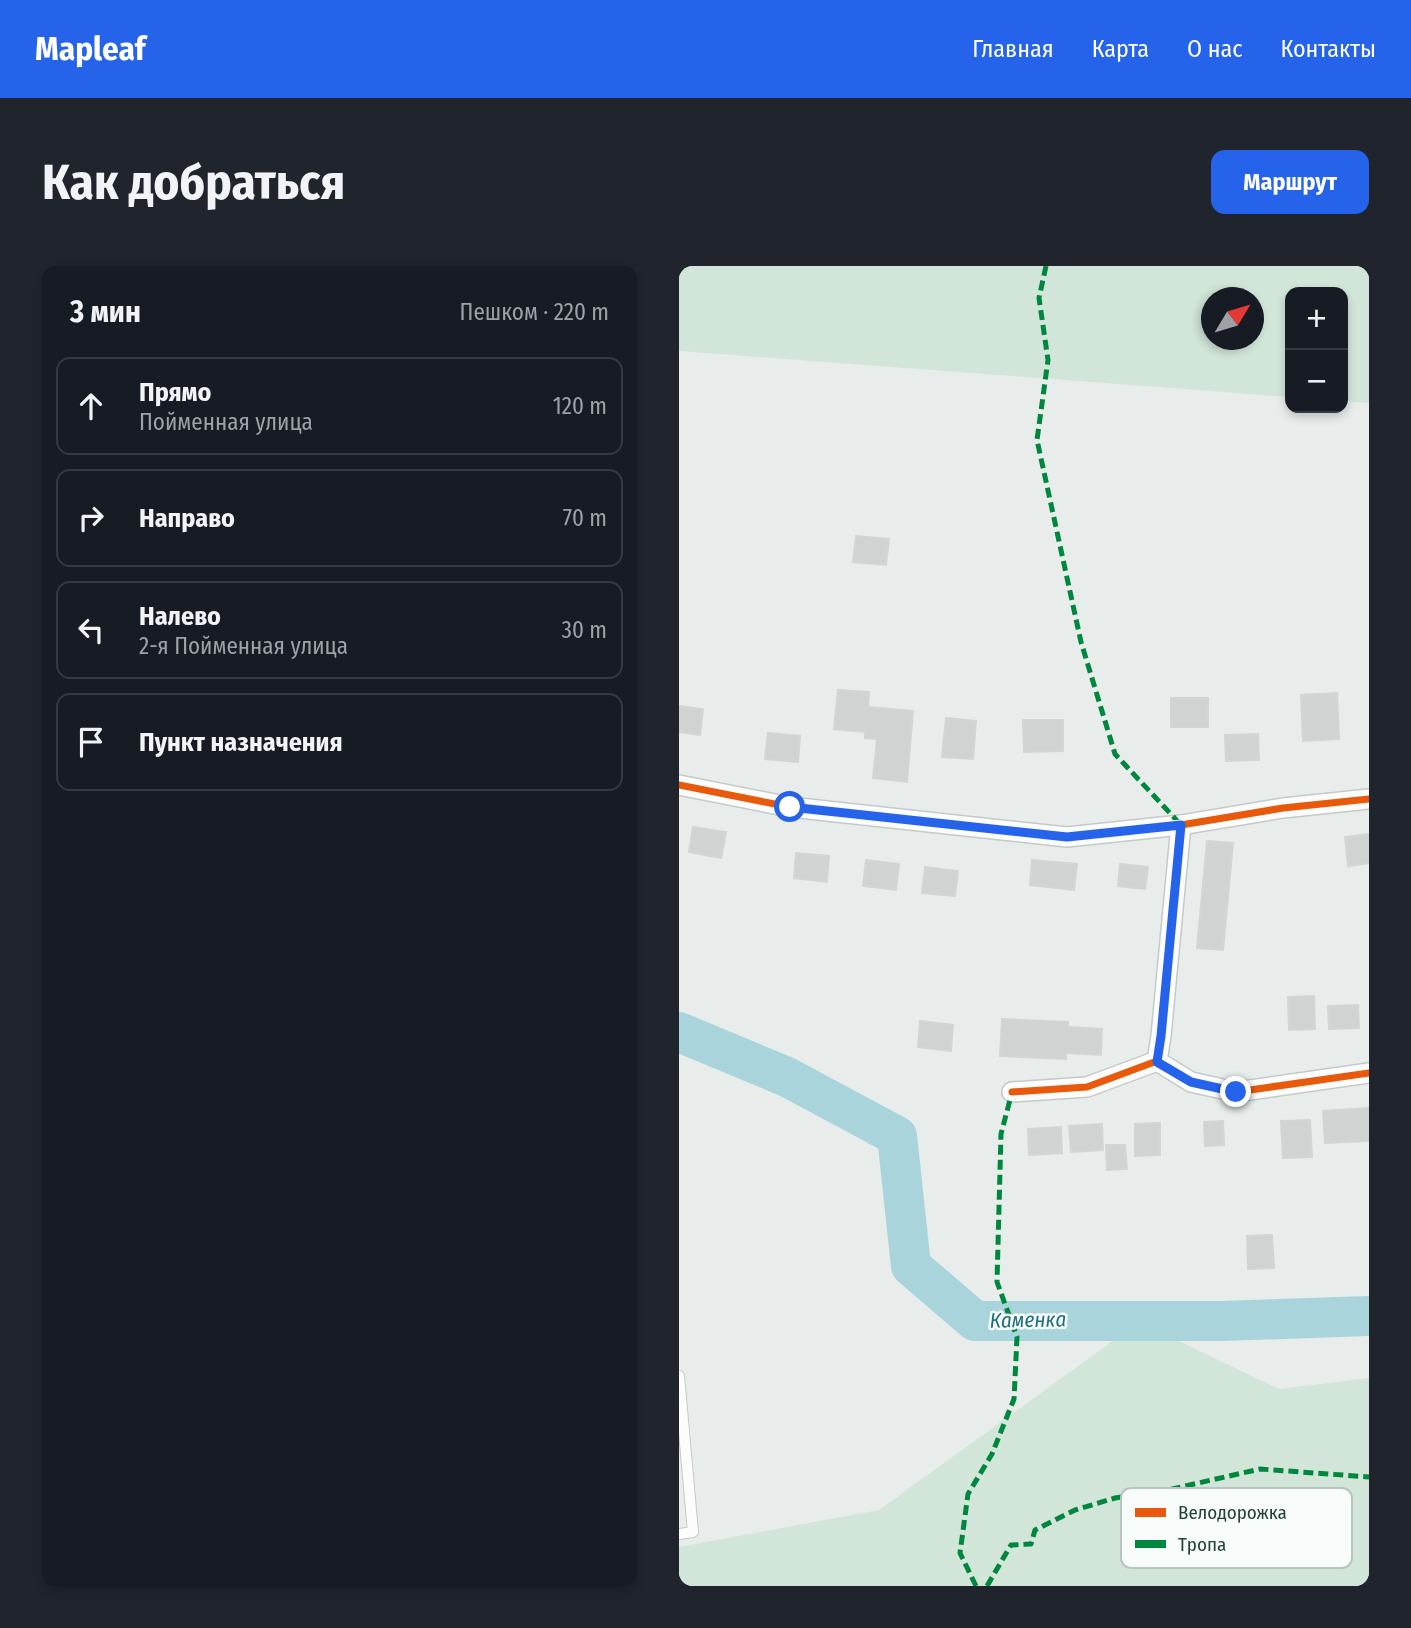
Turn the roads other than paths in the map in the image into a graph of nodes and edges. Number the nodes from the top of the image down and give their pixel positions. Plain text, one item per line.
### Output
1 (679, 785) edge
2 (1369, 799) edge
3 (1181, 825) junction
4 (1157, 1062) junction
5 (1369, 1073) edge
6 (1012, 1092) dead end
7 (679, 1376) edge
8 (679, 1534) edge

1 - 3 street
2 - 3 street
3 - 4 street
4 - 5 street
4 - 6 street
7 - 8 lane

